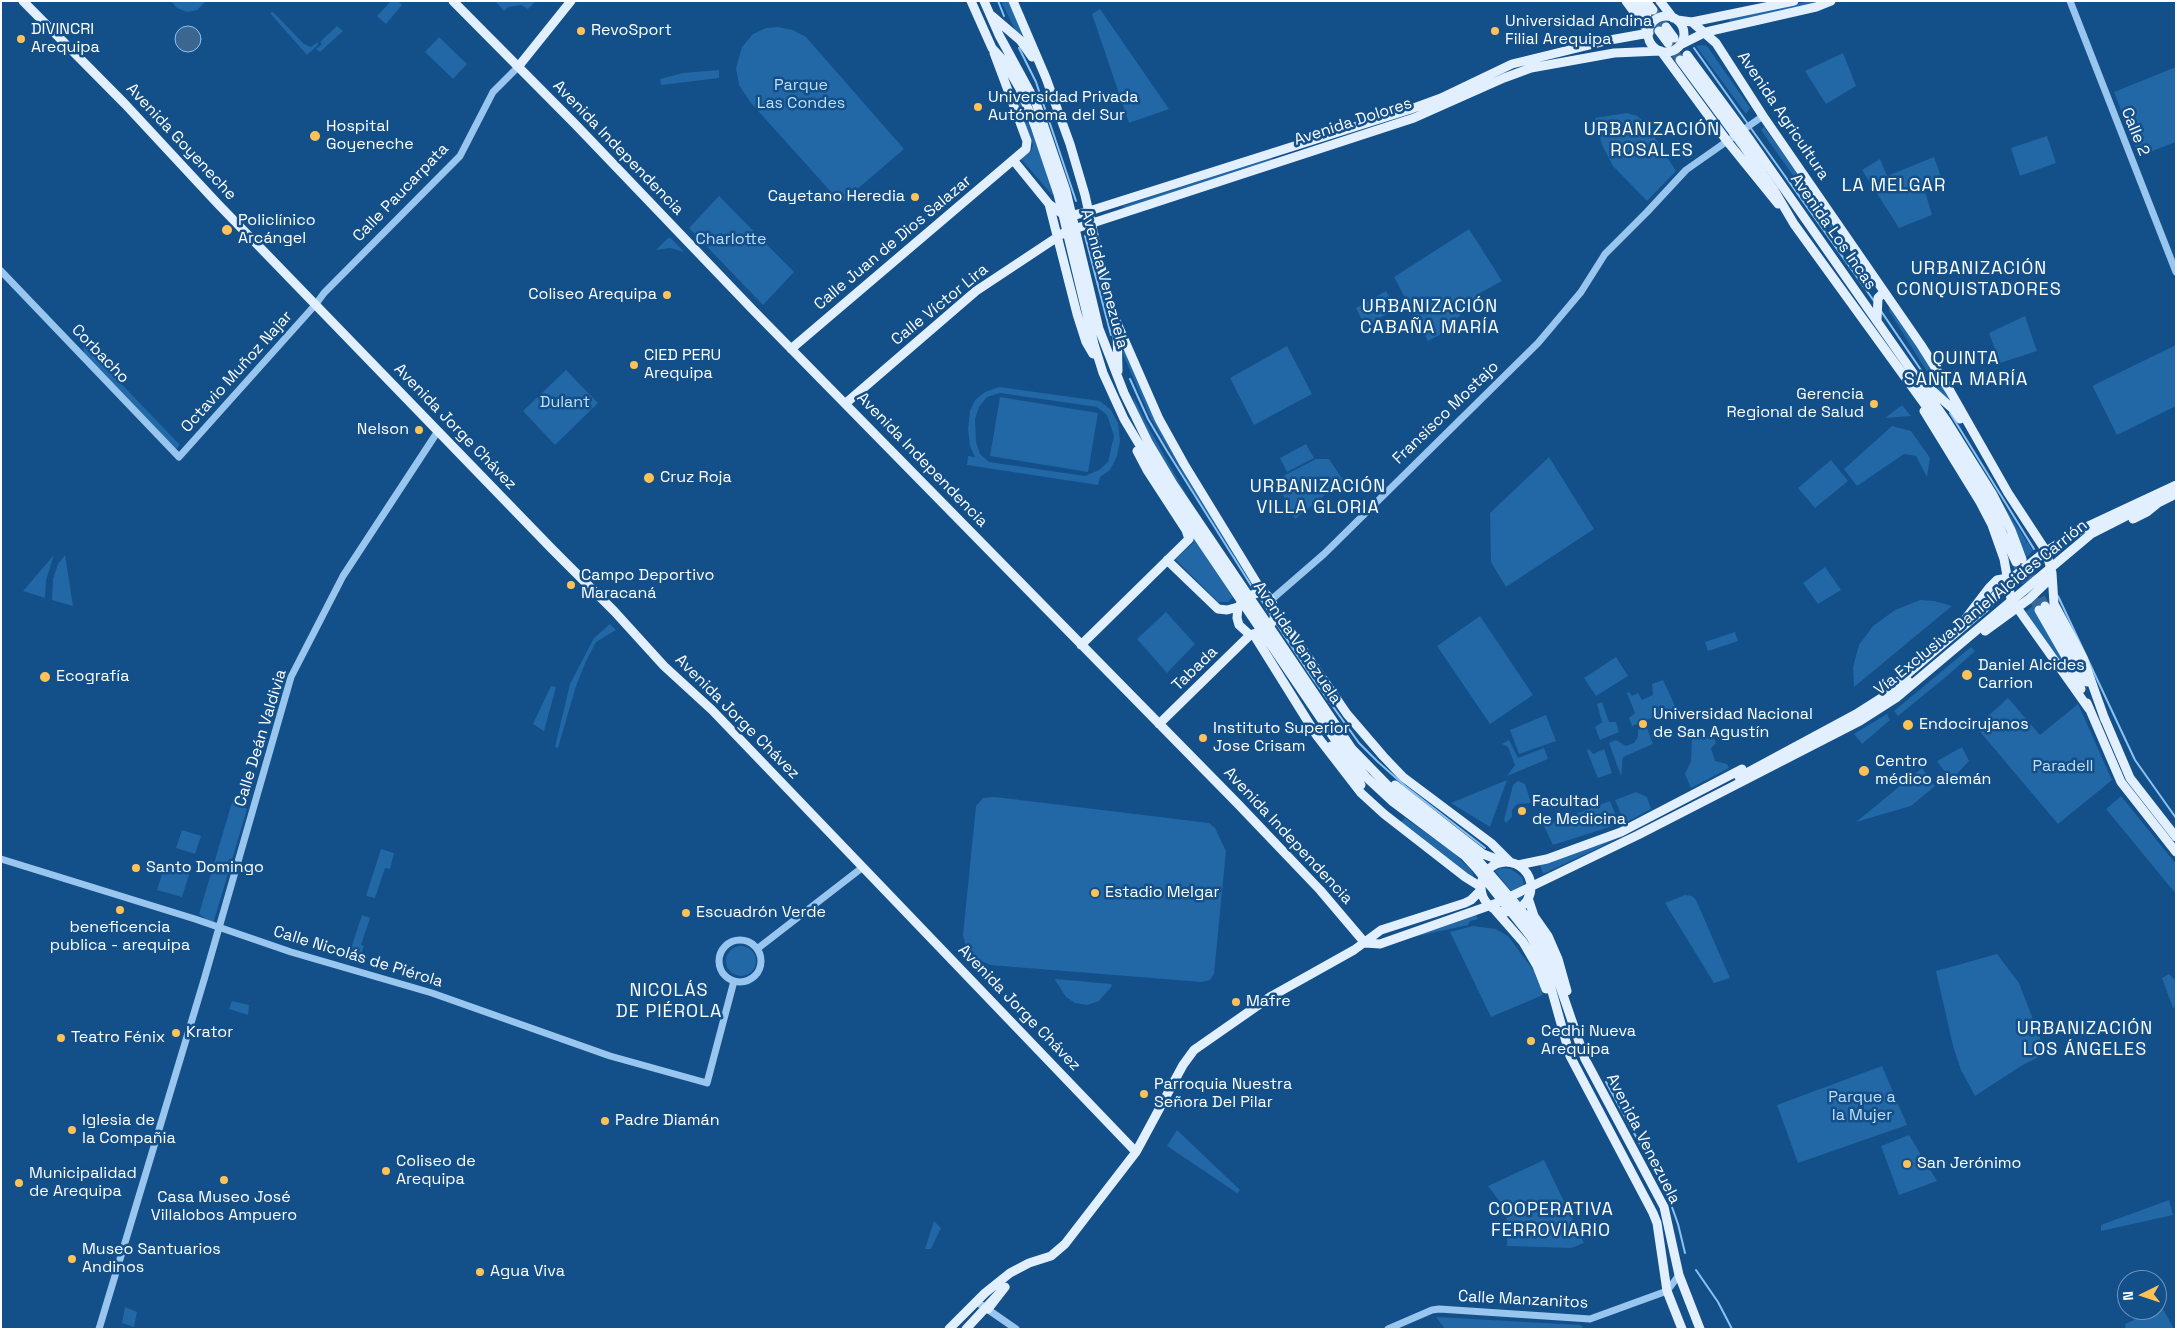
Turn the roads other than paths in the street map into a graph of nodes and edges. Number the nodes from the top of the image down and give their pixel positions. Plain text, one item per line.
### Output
1 (22, 1) edge
2 (452, 1) edge
3 (571, 1) edge
4 (972, 1) edge
5 (984, 1) edge
6 (1013, 1) edge
7 (1626, 1) edge
8 (1636, 1) edge
9 (1646, 1) edge
10 (1660, 1) edge
11 (1794, 1) edge
12 (1831, 1) edge
13 (2070, 1) edge
14 (990, 14) junction
15 (1675, 19) junction
16 (1692, 22) junction
17 (1720, 28) junction
18 (1663, 29) tunnel mouth
19 (1706, 32) junction
20 (1649, 33) junction
21 (1675, 42) junction
22 (1716, 43) junction
23 (992, 48) junction
24 (1661, 51) junction
25 (518, 67) junction
26 (1050, 92) junction
27 (1763, 116) junction
28 (1730, 139) junction
29 (1014, 161) junction
30 (1049, 204) junction
31 (1086, 212) junction
32 (1792, 220) junction
33 (1089, 224) junction
34 (1062, 235) junction
35 (1, 271) edge
36 (2176, 272) edge
37 (1881, 295) junction
38 (316, 304) junction
39 (1876, 316) junction
40 (1118, 322) junction
41 (791, 349) junction
42 (1908, 364) junction
43 (1103, 373) junction
44 (1906, 378) junction
45 (1118, 379) junction
46 (846, 403) junction
47 (1124, 419) junction
48 (438, 431) junction
49 (1976, 439) junction
50 (177, 456) joint
51 (2176, 485) edge
52 (2176, 494) edge
53 (2156, 499) junction
54 (2046, 551) junction
55 (1167, 560) junction
56 (2034, 560) junction
57 (2050, 562) junction
58 (2052, 576) junction
59 (2007, 582) junction
60 (1265, 596) junction
61 (2011, 599) junction
62 (2025, 601) junction
63 (1239, 604) junction
64 (2017, 607) junction
65 (1275, 609) junction
66 (1998, 614) junction
67 (1254, 634) junction
68 (2041, 640) junction
69 (1268, 641) junction
70 (1081, 644) junction
71 (2089, 709) junction
72 (2105, 720) junction
73 (1159, 724) junction
74 (1371, 770) junction
75 (1421, 793) junction
76 (1376, 806) junction
77 (1396, 817) junction
78 (2176, 837) edge
79 (2176, 852) edge
80 (1, 859) edge
81 (1507, 863) junction
82 (863, 867) junction
83 (1481, 886) junction
84 (1527, 899) junction
85 (1494, 910) junction
86 (218, 928) junction
87 (1367, 941) junction
88 (758, 949) junction
89 (734, 981) junction
90 (1569, 1009) junction
91 (1557, 1012) junction
92 (1136, 1152) junction
93 (1019, 1269) junction
94 (1679, 1276) junction
95 (1005, 1287) junction
96 (1666, 1291) junction
97 (977, 1302) junction
98 (988, 1309) junction
99 (98, 1329) edge
100 (949, 1329) edge
101 (966, 1329) edge
102 (1016, 1329) edge
103 (1388, 1329) edge
104 (1682, 1329) edge
105 (1700, 1329) edge

1 - 38 main road, Avenida Goyeneche
2 - 25 main road, Avenida Independencia
3 - 25 main road, Calle Paucarpata
4 - 23 main road, Avenida Venezuela
5 - 14 main road, Avenida Venezuela
6 - 26 main road
7 - 20 main road
8 - 9 main road
10 - 15 main road
11 - 16 main road
12 - 17 main road
13 - 36 street, Calle 2
14 - 26 main road
14 - 45 main road, Avenida Venezuela
15 - 16 main road
15 - 20 main road
15 - 21 main road
16 - 19 main road, Avenida Agricultura
17 - 19 main road
17 - 22 main road
18 - 21 main road
19 - 21 main road
19 - 22 main road, Avenida Agricultura
20 - 24 main road
20 - 31 main road, Avenida Dolores
21 - 24 main road
22 - 27 main road, Avenida Agricultura
23 - 29 main road, Calle Juan de Dios Salazar
23 - 43 main road, Avenida Venezuela
24 - 28 main road, Avenida Los Incas
24 - 33 main road, Avenida Dolores
25 - 38 street, Calle Paucarpata
25 - 41 main road, Avenida Independencia
26 - 31 main road
27 - 28 street, Fransisco Mostajo
27 - 37 main road, Avenida Agricultura
28 - 32 main road, Avenida Los Incas
28 - 60 street, Fransisco Mostajo
29 - 30 main road
29 - 41 main road, Calle Juan de Dios Salazar
30 - 31 main road, Avenida Dolores
30 - 34 main road, Avenida Venezuela
31 - 33 main road
32 - 39 main road, Avenida Los Incas
32 - 44 main road, Avenida Los Incas
33 - 34 main road, Avenida Dolores
33 - 40 main road
34 - 43 main road, Avenida Venezuela
34 - 46 main road, Calle Víctor Lira
35 - 50 street, Corbacho
37 - 39 main road
37 - 49 main road, Avenida Agricultura
38 - 48 main road, Avenida Jorge Chávez
38 - 50 street, Octavio Muñoz Najar
39 - 42 main road, Avenida Los Incas
40 - 45 main road
40 - 60 main road
41 - 46 main road, Avenida Independencia
42 - 44 main road, Avenida Los Incas
42 - 49 main road
43 - 47 main road, Avenida Venezuela
44 - 59 main road
45 - 74 main road, Avenida Venezuela
46 - 70 main road, Avenida Independencia
47 - 55 main road
47 - 69 main road, Avenida Venezuela
48 - 82 main road, Avenida Jorge Chávez
48 - 86 street, Calle Deán Valdivia
49 - 54 main road, Avenida Agricultura
51 - 53 main road
52 - 53 main road
53 - 54 main road
53 - 58 main road
53 - 66 main road, Vía Exclusiva Daniel Alcides Carrión
54 - 56 main road
54 - 57 main road, Avenida Agricultura
55 - 63 main road
55 - 70 main road
56 - 57 main road
56 - 59 main road
57 - 58 main road, Avenida Agricultura
58 - 62 main road
58 - 72 main road, Avenida Agricultura
59 - 61 main road
59 - 81 main road
60 - 63 main road
60 - 65 main road
61 - 62 main road
61 - 64 main road
62 - 64 main road
63 - 67 main road
64 - 66 main road
64 - 68 main road
65 - 67 main road
65 - 75 main road
66 - 68 main road
66 - 84 main road
66 - 87 main road, Vía Exclusiva Daniel Alcides Carrión
67 - 73 main road, Tabada
67 - 76 main road, Avenida Venezuela
68 - 71 main road
69 - 76 main road
69 - 91 main road, Avenida Venezuela
70 - 73 main road, Avenida Independencia
71 - 72 main road
71 - 79 main road
72 - 78 main road
73 - 87 main road, Avenida Independencia
74 - 81 main road
74 - 90 main road, Avenida Venezuela
75 - 77 main road
75 - 81 main road
76 - 77 main road, Avenida Venezuela
77 - 83 main road, Avenida Venezuela
80 - 86 street, Calle Nicolás de Piérola
81 - 83 main road
81 - 84 main road
82 - 88 street
82 - 92 main road, Avenida Jorge Chávez
83 - 85 main road
83 - 87 main road
84 - 85 main road
84 - 90 main road
85 - 91 main road
86 - 89 street, Calle Nicolás de Piérola
86 - 99 street, Calle Deán Valdivia
87 - 92 main road
88 - 89 street
88 - 89 street
90 - 94 main road, Avenida Venezuela
91 - 96 main road, Avenida Venezuela
92 - 93 main road
93 - 95 main road
93 - 97 main road
94 - 96 street, Calle Manzanitos
94 - 105 main road, Avenida Venezuela
95 - 98 main road
95 - 101 main road
96 - 103 street, Calle Manzanitos
96 - 104 main road, Avenida Venezuela
97 - 98 street
97 - 100 main road
98 - 102 street

